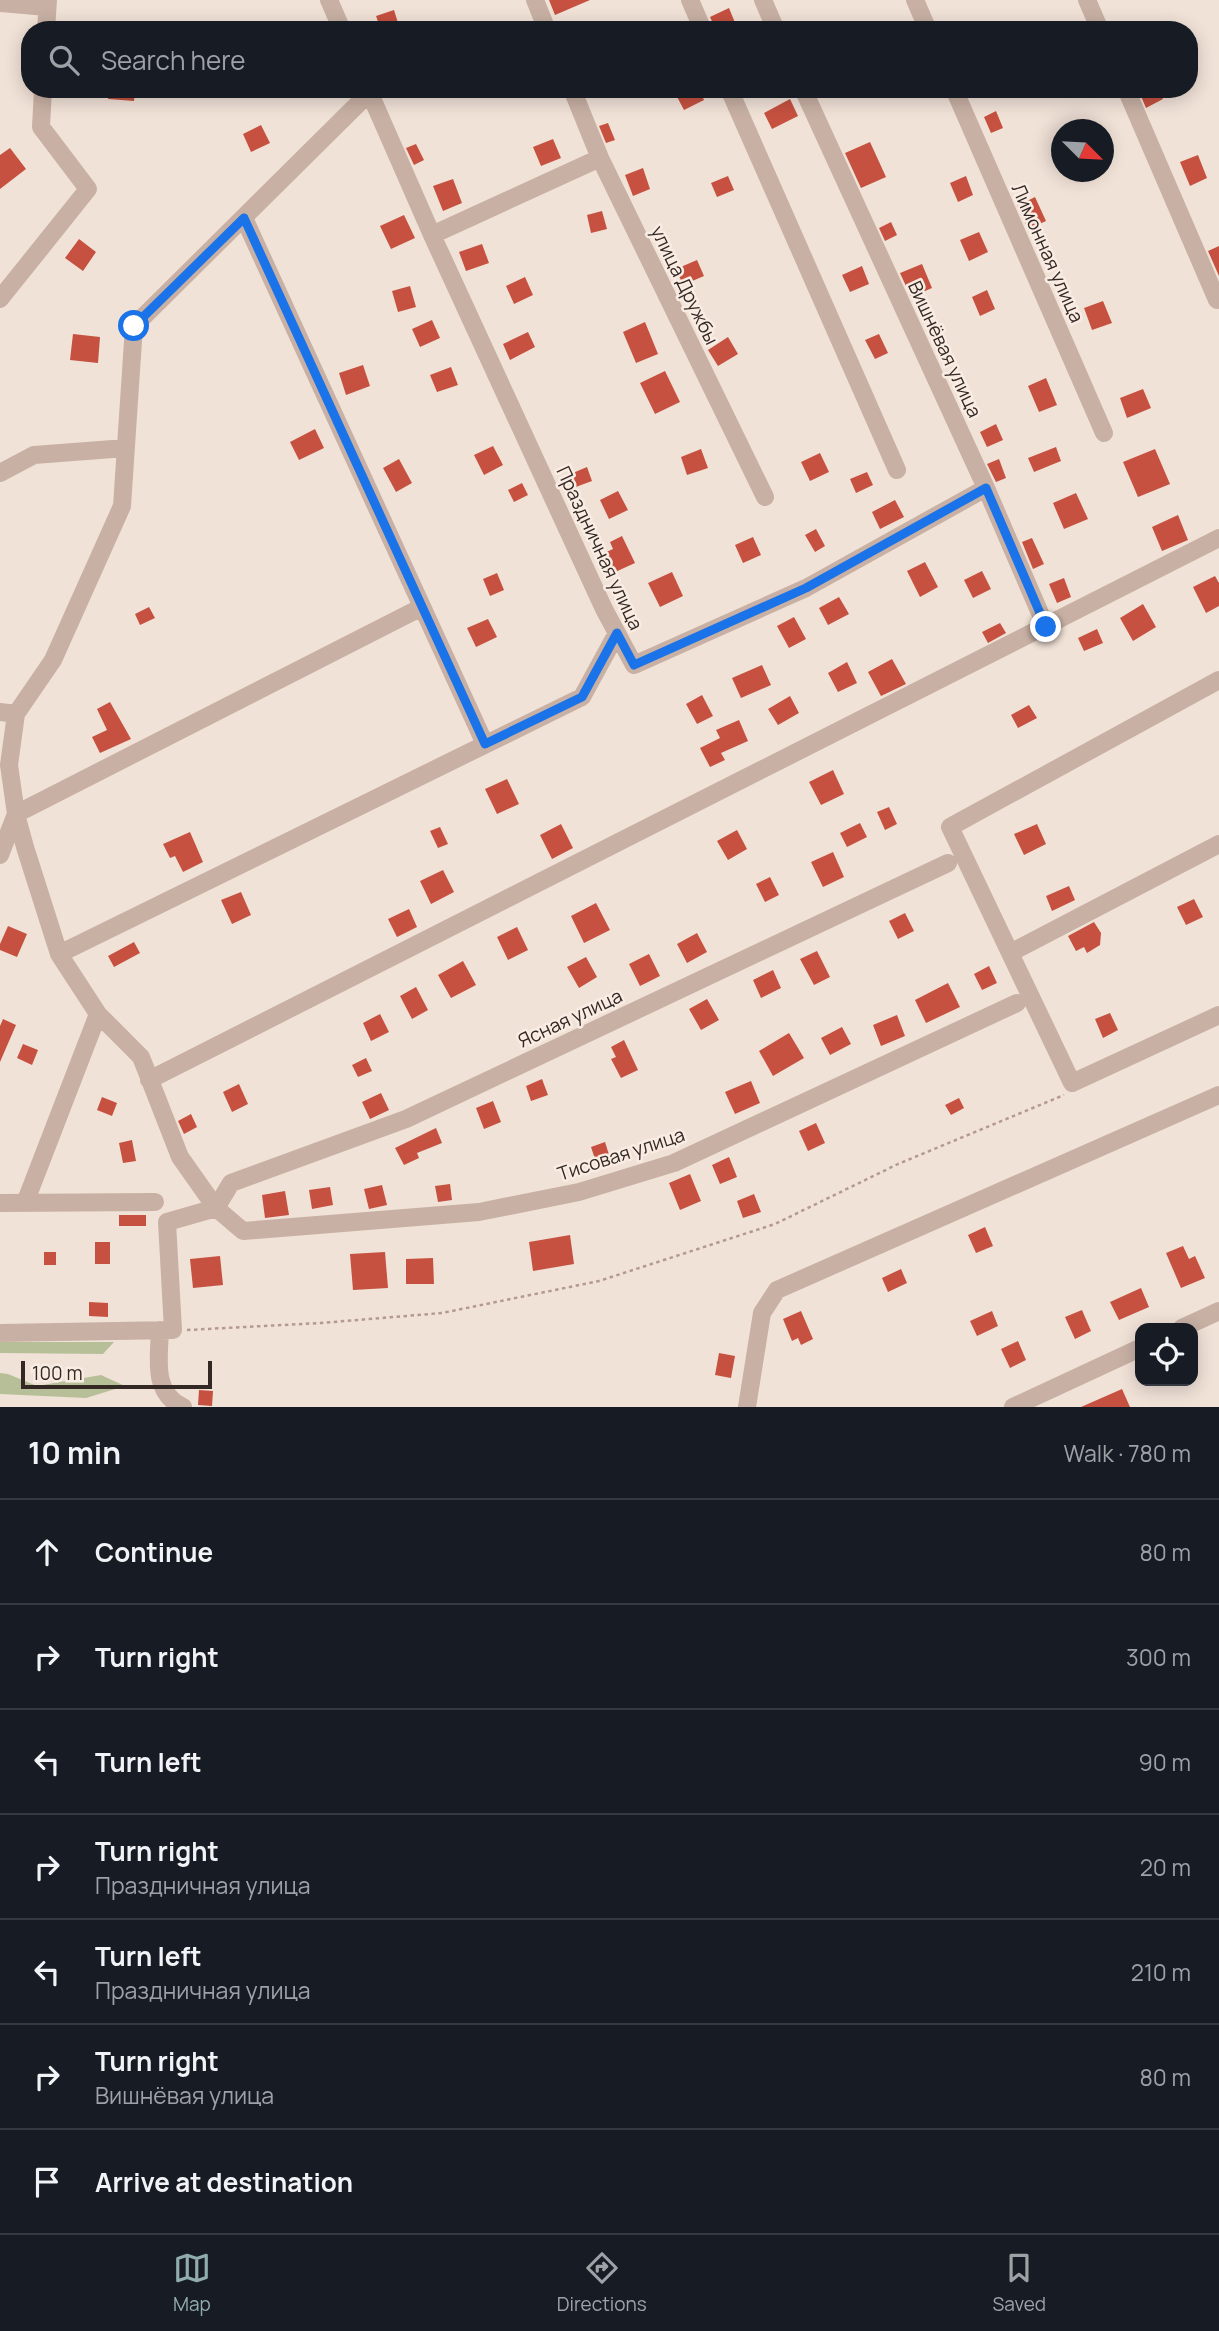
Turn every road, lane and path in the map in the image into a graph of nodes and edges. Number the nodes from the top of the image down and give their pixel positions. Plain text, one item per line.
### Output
1 (329, 0) edge
2 (535, 0) edge
3 (690, 0) edge
4 (763, 0) edge
5 (915, 0) edge
6 (1087, 0) edge
7 (0, 3) edge
8 (48, 4) edge
9 (338, 21) edge
10 (543, 21) edge
11 (699, 21) edge
12 (772, 21) edge
13 (924, 21) edge
14 (1096, 21) edge
15 (43, 98) edge
16 (362, 98) edge
17 (372, 98) edge
18 (576, 98) edge
19 (733, 98) edge
20 (807, 98) edge
21 (958, 98) edge
22 (1130, 98) edge
23 (600, 158) junction
24 (244, 218) junction
25 (432, 235) junction
26 (0, 299) edge
27 (1217, 300) dead end
28 (1104, 433) dead end
29 (125, 448) junction
30 (897, 470) dead end
31 (0, 473) edge
32 (986, 488) junction
33 (765, 497) dead end
34 (1219, 538) edge
35 (422, 607) junction
36 (1046, 627) junction
37 (617, 633) junction
38 (1219, 680) edge
39 (8, 713) edge
40 (485, 744) junction
41 (16, 814) junction
42 (1219, 844) edge
43 (0, 855) edge
44 (948, 863) dead end
45 (1010, 953) junction
46 (59, 954) junction
47 (1017, 1003) dead end
48 (98, 1014) junction
49 (1219, 1015) edge
50 (149, 1080) junction
51 (1072, 1083) junction
52 (1219, 1095) edge
53 (155, 1202) dead end
54 (0, 1203) edge
55 (25, 1203) junction
56 (216, 1208) junction
57 (1219, 1311) edge
58 (1193, 1323) edge
59 (167, 1330) junction
60 (0, 1333) edge
61 (1135, 1350) edge
62 (183, 1407) edge
63 (747, 1407) edge
64 (1013, 1407) edge

1 - 9 street
2 - 10 street
3 - 11 street
4 - 12 street
5 - 13 street
6 - 14 street
7 - 8 street
15 - 26 street
16 - 24 street
17 - 25 street, Праздничная улица
18 - 23 street, улица Дружбы
19 - 30 street
20 - 32 street, Вишнёвая улица
21 - 28 street, Лимонная улица
22 - 27 street
23 - 25 street
23 - 33 street, улица Дружбы
24 - 29 street
24 - 35 street
25 - 37 street, Праздничная улица
29 - 31 street
29 - 39 street
32 - 36 street, Вишнёвая улица
32 - 37 street, Праздничная улица
34 - 36 street
35 - 40 street
35 - 41 street
36 - 50 street
37 - 40 street
38 - 45 street
39 - 41 street, Тисовая улица
40 - 46 street
41 - 43 street
41 - 46 street, Тисовая улица
42 - 45 street
44 - 56 street, Ясная улица
45 - 51 street
46 - 48 street, Тисовая улица
47 - 56 street, Тисовая улица
48 - 50 street, Тисовая улица
48 - 55 street
49 - 51 street
50 - 56 street, Тисовая улица
51 - 59 path
52 - 63 street
53 - 55 street
54 - 55 street
56 - 59 street
57 - 58 street
59 - 60 street
59 - 62 street
61 - 64 street

